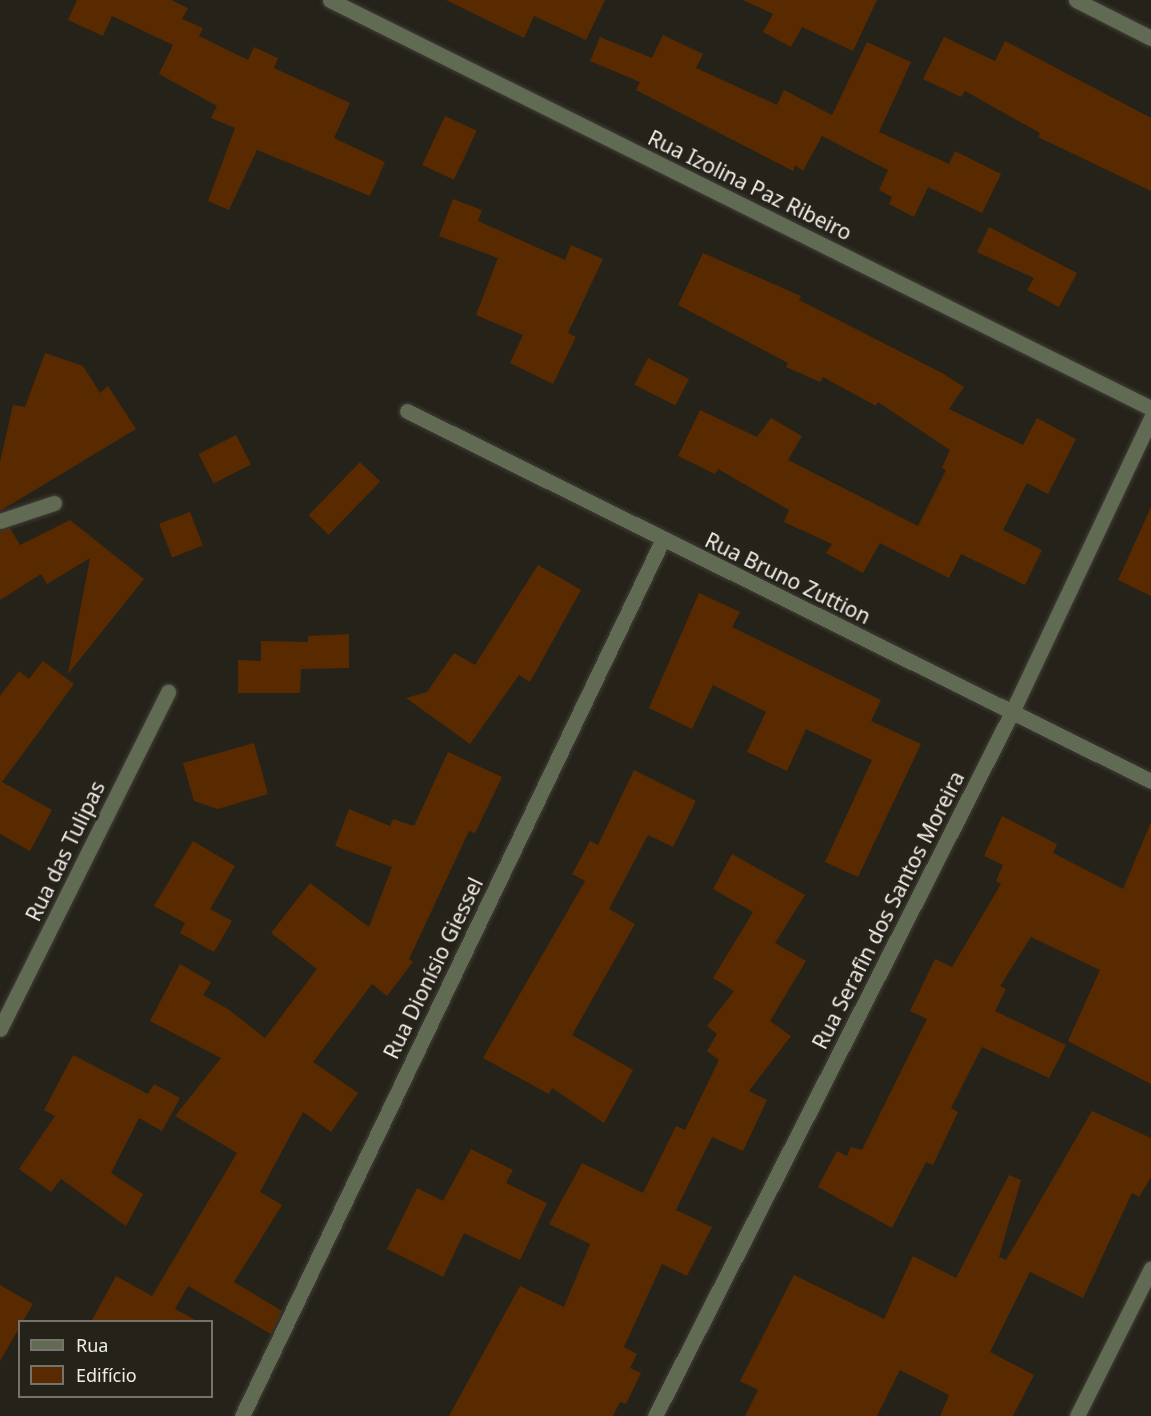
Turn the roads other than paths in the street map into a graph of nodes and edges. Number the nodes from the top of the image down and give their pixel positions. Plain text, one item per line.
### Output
1 (330, 0) edge
2 (1076, 0) edge
3 (1151, 38) edge
4 (1151, 408) edge
5 (407, 411) dead end
6 (1151, 418) edge
7 (54, 503) dead end
8 (0, 521) edge
9 (663, 539) junction
10 (168, 692) dead end
11 (1012, 712) junction
12 (1151, 781) edge
13 (0, 1029) edge
14 (1151, 1268) edge
15 (242, 1416) edge
16 (655, 1416) edge
17 (1077, 1416) edge

1 - 4 street, Rua Izolina Paz Ribeiro
2 - 3 street
5 - 9 street, Rua Bruno Zuttion
6 - 11 street, Rua Serafin dos Santos Moreira
7 - 8 street
9 - 11 street, Rua Bruno Zuttion
9 - 15 street, Rua Dionísio Giessel
10 - 13 street, Rua das Tulipas
11 - 12 street, Rua Bruno Zuttion
11 - 16 street, Rua Serafin dos Santos Moreira
14 - 17 street

